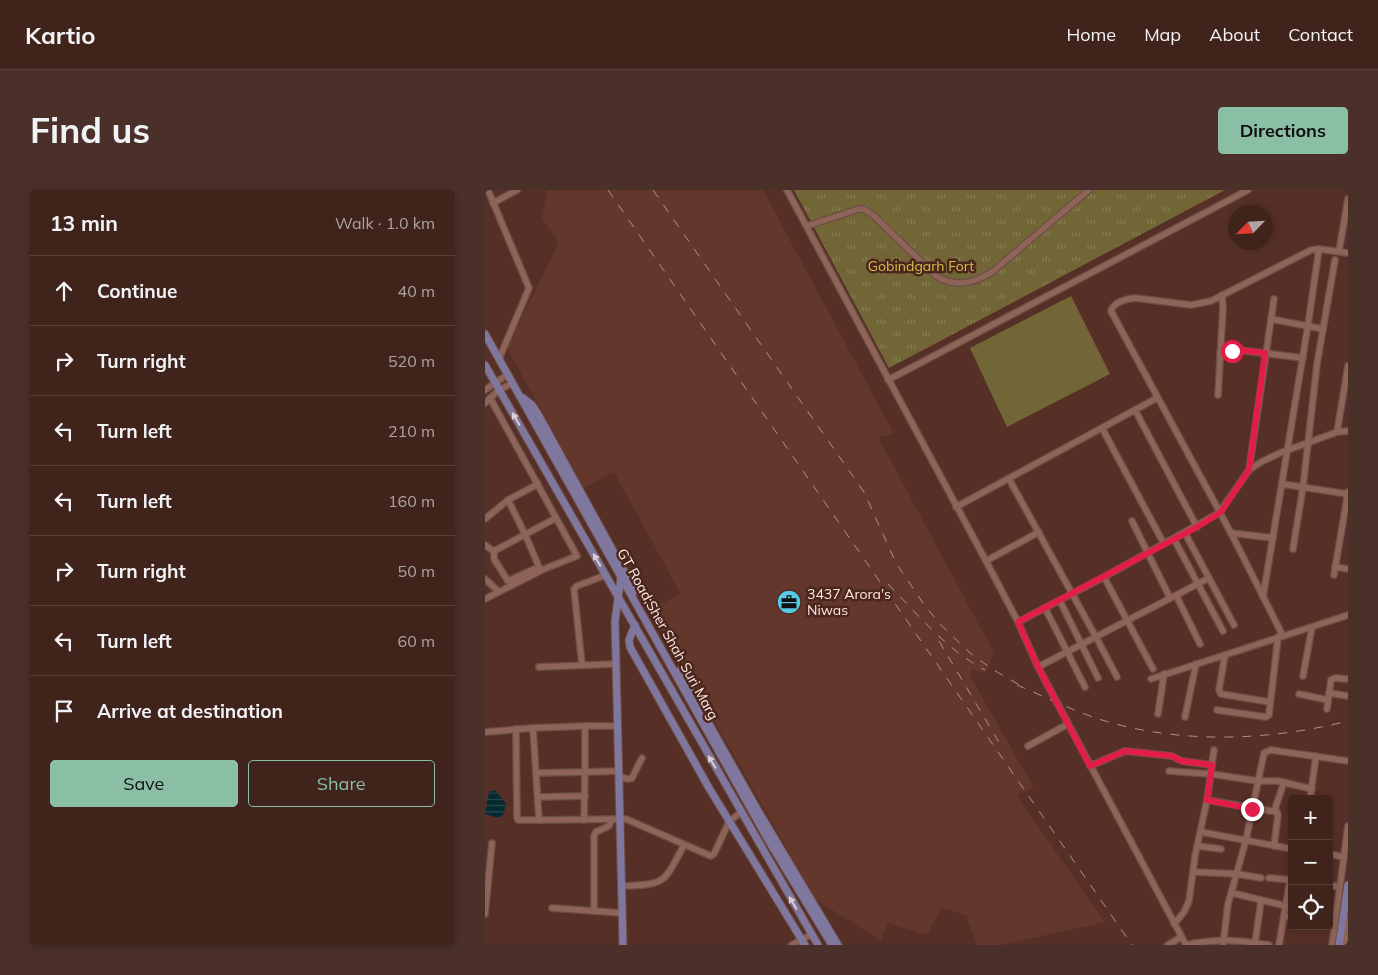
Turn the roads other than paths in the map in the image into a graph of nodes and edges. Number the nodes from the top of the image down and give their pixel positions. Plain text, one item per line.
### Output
1 (488, 190) edge
2 (517, 190) edge
3 (787, 190) edge
4 (1089, 190) edge
5 (1248, 190) edge
6 (1348, 199) edge
7 (493, 203) junction
8 (807, 226) junction
9 (1319, 249) junction
10 (1339, 251) junction
11 (1348, 253) edge
12 (1335, 260) dead end
13 (1223, 295) junction
14 (1275, 299) dead end
15 (1271, 319) junction
16 (1309, 325) junction
17 (1323, 329) junction
18 (485, 334) edge
19 (1220, 352) junction
20 (1265, 353) junction
21 (1303, 358) junction
22 (499, 359) junction
23 (485, 365) edge
24 (1348, 366) edge
25 (508, 374) junction
26 (888, 380) junction
27 (495, 382) junction
28 (513, 383) junction
29 (485, 390) edge
30 (499, 390) junction
31 (1218, 395) dead end
32 (521, 397) junction
33 (490, 398) junction
34 (1157, 398) junction
35 (485, 403) edge
36 (1135, 410) junction
37 (1102, 428) junction
38 (1348, 430) edge
39 (1337, 432) junction
40 (1307, 444) junction
41 (1288, 450) junction
42 (1249, 470) junction
43 (1009, 479) junction
44 (538, 484) junction
45 (1282, 484) junction
46 (1303, 487) junction
47 (1348, 493) edge
48 (507, 500) junction
49 (956, 507) junction
50 (1219, 513) junction
51 (556, 518) junction
52 (485, 519) edge
53 (1132, 521) dead end
54 (1197, 527) junction
55 (1039, 532) junction
56 (1185, 533) junction
57 (1231, 533) junction
58 (525, 534) junction
59 (1273, 538) junction
60 (1174, 539) junction
61 (1164, 544) junction
62 (485, 545) edge
63 (1293, 549) dead end
64 (494, 551) junction
65 (1148, 553) junction
66 (986, 561) junction
67 (1335, 567) junction
68 (1348, 569) edge
69 (606, 574) junction
70 (1334, 575) dead end
71 (621, 577) junction
72 (1105, 577) junction
73 (1209, 578) junction
74 (485, 579) edge
75 (1198, 584) junction
76 (499, 592) junction
77 (1073, 594) junction
78 (618, 595) junction
79 (1173, 596) junction
80 (1263, 597) junction
81 (485, 599) edge
82 (1060, 601) junction
83 (1045, 608) junction
84 (1348, 615) edge
85 (1339, 618) junction
86 (1348, 620) edge
87 (1129, 621) junction
88 (1018, 622) junction
89 (635, 625) junction
90 (1234, 625) dead end
91 (1312, 626) junction
92 (1223, 631) dead end
93 (1281, 636) junction
94 (1096, 637) junction
95 (1081, 644) junction
96 (1200, 644) dead end
97 (1067, 652) junction
98 (1225, 655) junction
99 (616, 664) junction
100 (1196, 664) junction
101 (582, 665) junction
102 (539, 667) dead end
103 (1038, 667) junction
104 (1153, 669) dead end
105 (1164, 674) junction
106 (1303, 676) dead end
107 (1117, 677) dead end
108 (1098, 678) dead end
109 (1151, 679) dead end
110 (1348, 679) edge
111 (1085, 688) dead end
112 (1299, 694) dead end
113 (1329, 696) junction
114 (1348, 696) edge
115 (1270, 702) junction
116 (1327, 709) dead end
117 (1217, 710) dead end
118 (1158, 714) dead end
119 (1185, 717) dead end
120 (1068, 724) junction
121 (585, 726) junction
122 (618, 726) junction
123 (533, 728) junction
124 (516, 729) junction
125 (485, 732) edge
126 (1028, 746) dead end
127 (1214, 750) dead end
128 (1316, 756) junction
129 (641, 758) dead end
130 (1348, 761) edge
131 (1212, 765) junction
132 (1090, 766) junction
133 (1169, 771) dead end
134 (585, 772) junction
135 (536, 773) junction
136 (619, 774) junction
137 (1211, 774) junction
138 (1258, 781) junction
139 (1284, 782) junction
140 (1312, 789) junction
141 (1311, 795) edge
142 (585, 796) junction
143 (538, 797) junction
144 (1207, 800) junction
145 (1252, 809) junction
146 (741, 812) junction
147 (1277, 812) junction
148 (612, 818) junction
149 (621, 818) junction
150 (539, 820) junction
151 (584, 820) junction
152 (729, 822) junction
153 (1348, 826) edge
154 (1201, 832) junction
155 (1246, 840) junction
156 (492, 843) dead end
157 (684, 845) junction
158 (1197, 846) junction
159 (1274, 846) junction
160 (1288, 848) edge
161 (1221, 849) dead end
162 (1333, 855) edge
163 (1343, 856) junction
164 (1194, 872) junction
165 (1237, 874) junction
166 (1261, 878) dead end
167 (1269, 878) dead end
168 (1288, 880) edge
169 (1290, 885) edge
170 (1348, 885) edge
171 (622, 886) junction
172 (1333, 886) edge
173 (1340, 887) junction
174 (1232, 893) junction
175 (1261, 901) junction
176 (1286, 906) junction
177 (552, 908) dead end
178 (594, 911) junction
179 (622, 913) junction
180 (485, 914) edge
181 (1284, 916) junction
182 (1288, 916) edge
183 (1348, 919) edge
184 (1174, 924) junction
185 (1347, 930) edge
186 (811, 934) junction
187 (1181, 938) junction
188 (803, 942) edge
189 (1224, 942) edge
190 (1252, 943) edge
191 (1339, 944) edge
192 (623, 945) edge
193 (792, 945) edge
194 (818, 945) edge
195 (832, 945) edge
196 (838, 945) edge
197 (1168, 945) edge
198 (1186, 945) edge
199 (1269, 945) edge
200 (1279, 945) edge

1 - 7 street
2 - 7 street
3 - 8 street
4 - 8 street
5 - 26 street
6 - 10 street
7 - 22 street
8 - 26 street
9 - 10 street
9 - 13 street
9 - 16 street
10 - 11 street
12 - 17 street
13 - 19 street
13 - 34 street
14 - 15 street
15 - 16 street
15 - 20 street
16 - 17 street
16 - 21 street
17 - 40 street
18 - 22 main road, GT Road;Sher Shah Suri Marg
19 - 20 street
19 - 31 street
20 - 21 street
20 - 42 street
21 - 41 street
22 - 25 main road, GT Road;Sher Shah Suri Marg
23 - 27 main road, GT Road;Sher Shah Suri Marg
24 - 39 street
25 - 27 street
25 - 28 main road, GT Road;Sher Shah Suri Marg
26 - 49 street
27 - 29 street
27 - 30 main road, GT Road;Sher Shah Suri Marg
28 - 30 street
28 - 32 main road, GT Road;Sher Shah Suri Marg
30 - 33 street
69 -> 30 main road, GT Road;Sher Shah Suri Marg
32 - 71 main road, GT Road;Sher Shah Suri Marg
32 - 196 main road
33 - 35 street
33 - 44 street
34 - 36 street
34 - 50 street
36 - 37 street
36 - 54 street
37 - 43 street
37 - 61 street
38 - 39 street
39 - 40 street
40 - 41 street
40 - 46 street
41 - 42 street
41 - 45 street
42 - 50 street
43 - 49 street
43 - 55 street
44 - 48 street
44 - 51 street
45 - 46 street
45 - 59 street
46 - 47 street
46 - 63 street
47 - 67 street
48 - 52 street
48 - 58 street
49 - 66 street
50 - 54 street
50 - 57 street
51 - 58 street
51 - 76 street
53 - 65 street
54 - 56 street
55 - 66 street
55 - 77 street
56 - 60 street
56 - 73 street
57 - 59 street
57 - 80 street
58 - 64 street
58 - 64 street
59 - 80 street
60 - 61 street
60 - 75 street
61 - 65 street
62 - 64 street
65 - 72 street
65 - 79 street
66 - 88 street
67 - 68 street
67 - 70 street
69 - 78 main road, GT Road;Sher Shah Suri Marg
69 - 101 street
71 - 78 main road
71 - 195 main road, GT Road;Sher Shah Suri Marg
72 - 77 street
72 - 87 street
73 - 75 street
73 - 90 street
74 - 76 street
75 - 79 street
75 - 92 street
76 - 81 street
77 - 82 street
77 - 94 street
78 - 89 main road, GT Road;Sher Shah Suri Marg
78 - 99 main road
79 - 87 street
79 - 96 street
80 - 93 street
82 - 83 street
82 - 95 street
83 - 88 street
83 - 97 street
84 - 85 street
85 - 86 street
85 - 91 street
87 - 94 street
87 - 104 street
88 - 103 street
146 -> 89 main road, GT Road;Sher Shah Suri Marg
89 - 152 main road
91 - 93 street
91 - 106 street
93 - 98 street
93 - 115 street
94 - 95 street
94 - 107 street
95 - 97 street
95 - 108 street
97 - 103 street
97 - 111 street
98 - 100 street
98 - 115 street
99 - 101 street
99 - 122 main road
100 - 105 street
100 - 119 street
101 - 102 street
103 - 120 street
105 - 109 street
105 - 118 street
110 - 113 street
112 - 113 street
113 - 114 street
113 - 116 street
115 - 117 street
120 - 126 street
120 - 132 street
121 - 122 street
121 - 123 street
121 - 134 street
122 - 136 main road
123 - 124 street
123 - 135 street
124 - 125 street
124 - 150 street
127 - 131 street
128 - 130 street
128 - 138 street
128 - 140 street
129 - 136 street
131 - 132 street
131 - 137 street
132 - 184 street
133 - 137 street
134 - 135 street
134 - 136 street
134 - 142 street
135 - 143 street
136 - 149 main road
137 - 138 street
137 - 144 street
138 - 139 street
138 - 145 street
139 - 140 street
139 - 147 street
140 - 141 street
142 - 143 street
142 - 151 street
143 - 150 street
144 - 145 street
144 - 154 street
145 - 147 street
145 - 155 street
146 - 152 street
186 -> 146 main road, GT Road;Sher Shah Suri Marg
147 - 159 street
148 - 149 street
148 - 151 street
148 - 178 street
149 - 157 street
149 - 171 main road
150 - 151 street
152 - 157 street
152 - 188 main road
153 - 163 street
154 - 155 street
154 - 158 street
155 - 159 street
155 - 165 street
156 - 180 street
157 - 171 street
158 - 161 street
158 - 164 street
159 - 160 street
162 - 163 street
163 - 173 street
164 - 165 street
164 - 184 street
165 - 166 street
165 - 174 street
167 - 168 street
169 - 176 street
170 - 191 main road
171 - 179 main road
172 - 173 street
173 - 191 street
174 - 175 street
174 - 189 street
175 - 176 street
175 - 190 street
176 - 181 street
177 - 178 street
178 - 179 street
179 - 192 main road
181 - 182 street
181 - 200 street
183 - 185 street
184 - 187 street
185 - 191 street
186 - 188 street
186 - 194 main road, GT Road;Sher Shah Suri Marg
187 - 197 street
187 - 198 street
188 - 193 street
189 - 190 street
189 - 198 street
190 - 199 street

